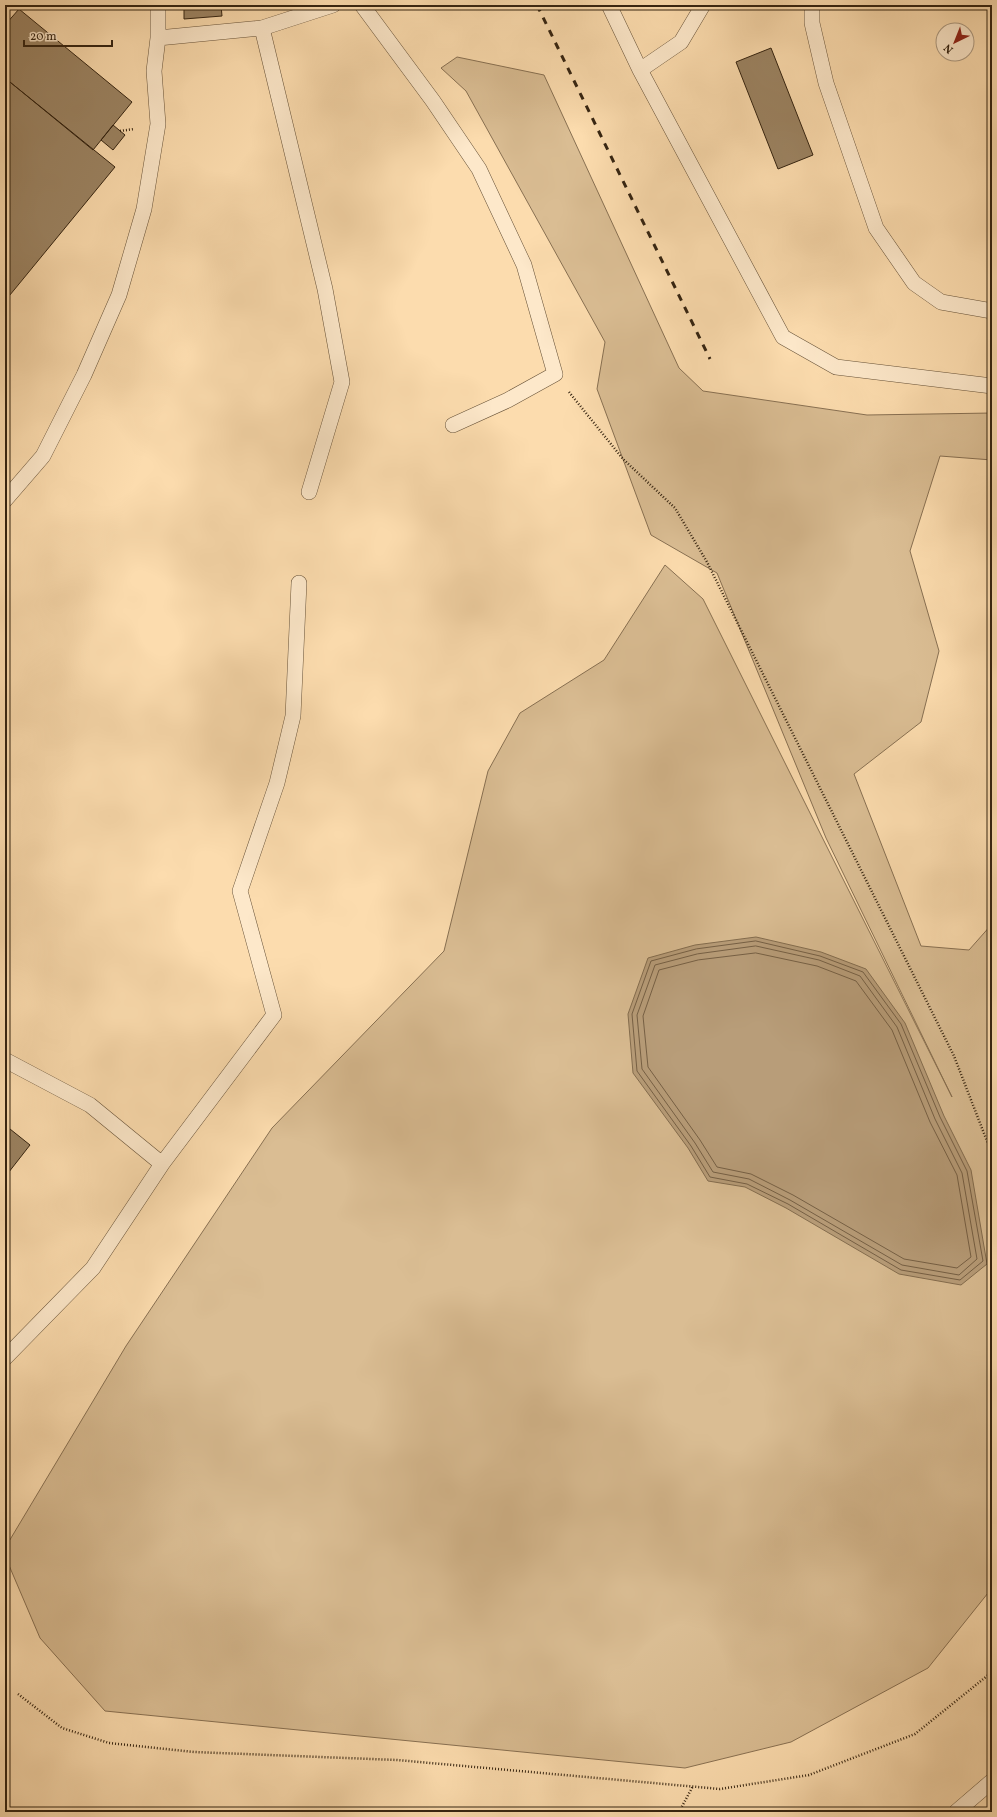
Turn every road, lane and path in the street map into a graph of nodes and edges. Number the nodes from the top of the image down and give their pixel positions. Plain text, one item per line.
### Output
1 (158, 5) edge
2 (333, 5) edge
3 (362, 5) edge
4 (609, 5) edge
5 (703, 5) edge
6 (812, 5) edge
7 (262, 28) junction
8 (158, 38) junction
9 (640, 70) junction
10 (992, 311) edge
11 (555, 374) junction
12 (992, 386) edge
13 (453, 425) dead end
14 (309, 492) dead end
15 (5, 500) edge
16 (299, 583) dead end
17 (5, 1060) edge
18 (992, 1154) edge
19 (162, 1164) junction
20 (5, 1358) edge
21 (992, 1672) edge
22 (18, 1694) dead end
23 (992, 1781) edge
24 (693, 1786) junction
25 (679, 1812) edge
26 (956, 1812) edge

1 - 8 lane
2 - 7 lane
3 - 11 lane
4 - 9 lane
5 - 9 lane
6 - 10 lane
7 - 8 lane
7 - 14 lane
8 - 15 lane
9 - 12 lane
11 - 13 lane
11 - 18 path
16 - 19 lane
17 - 19 lane
19 - 20 lane
21 - 24 path
22 - 24 path
23 - 26 lane
24 - 25 path

